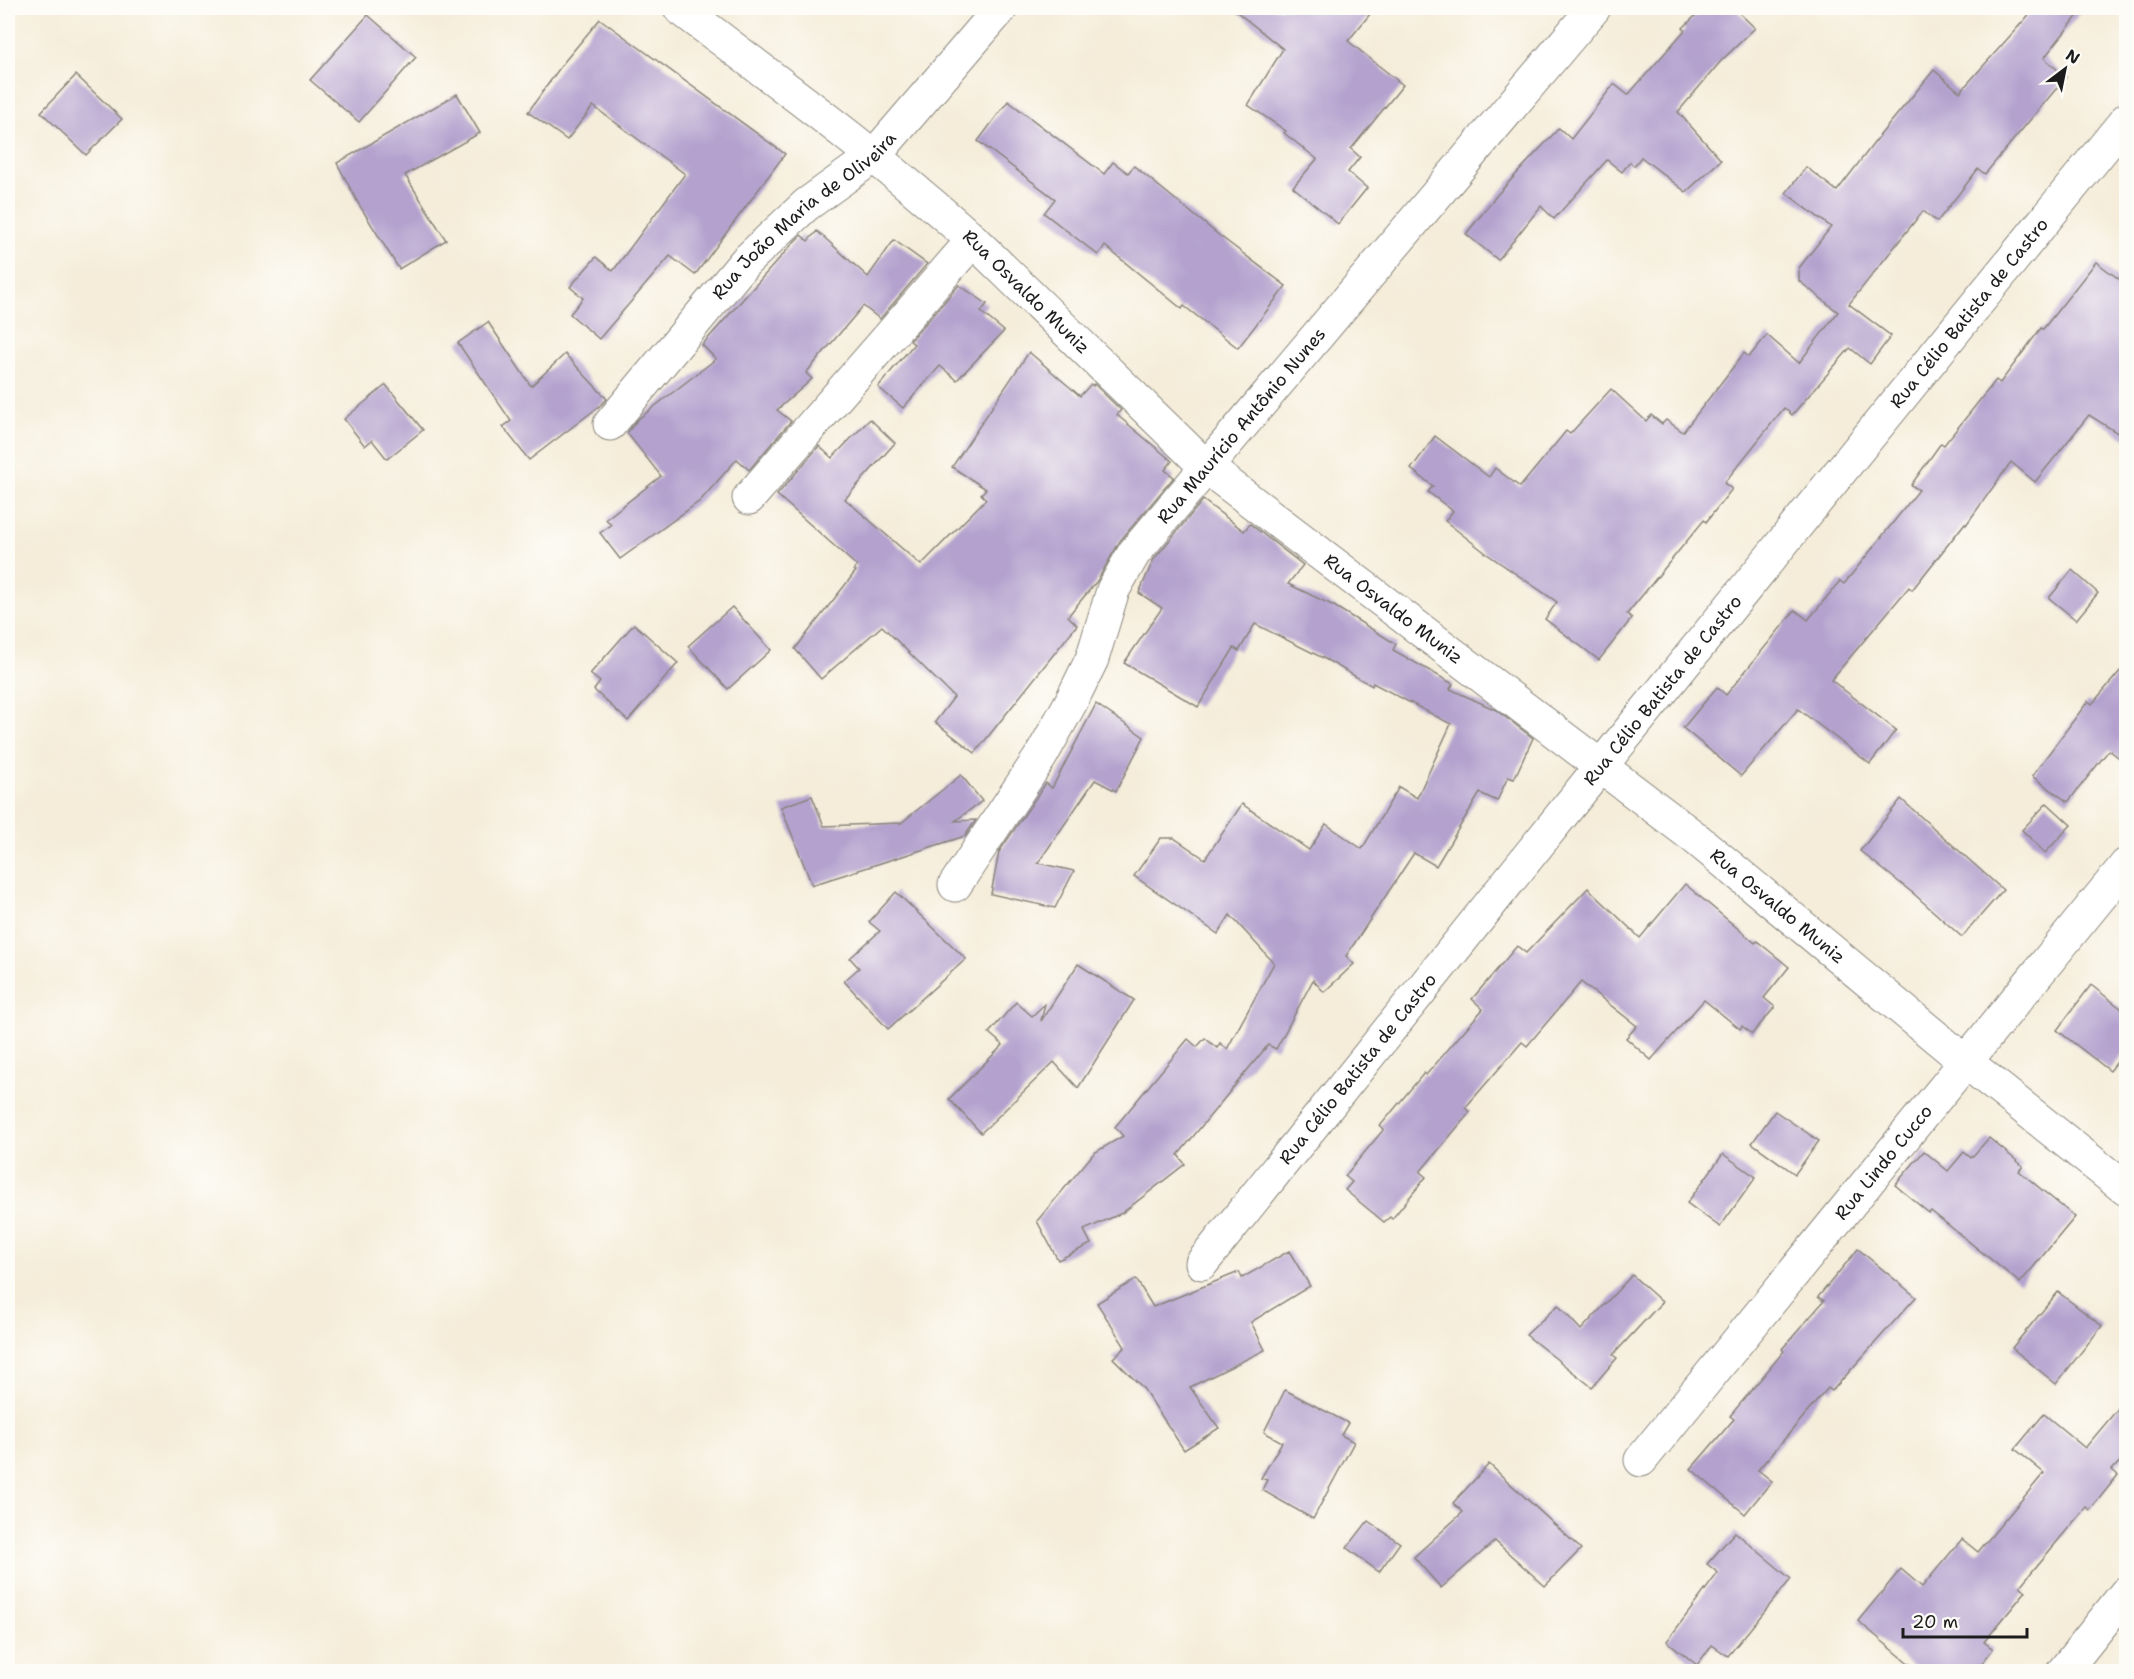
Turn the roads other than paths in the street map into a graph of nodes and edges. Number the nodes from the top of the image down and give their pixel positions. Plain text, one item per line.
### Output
1 (680, 8) edge
2 (1001, 8) edge
3 (1594, 8) edge
4 (2127, 120) edge
5 (874, 156) junction
6 (973, 240) junction
7 (610, 424) dead end
8 (1206, 467) junction
9 (749, 498) dead end
10 (1601, 766) junction
11 (2127, 865) edge
12 (954, 885) dead end
13 (1966, 1062) junction
14 (2127, 1189) edge
15 (1202, 1263) dead end
16 (1641, 1460) dead end
17 (2127, 1593) edge
18 (2062, 1671) edge

1 - 5 street, Rua Osvaldo Muniz
2 - 5 street, Rua João Maria de Oliveira
3 - 8 street, Rua Maurício Antônio Nunes
4 - 10 street, Rua Célio Batista de Castro
5 - 6 street, Rua Osvaldo Muniz
5 - 7 street, Rua João Maria de Oliveira
6 - 8 street, Rua Osvaldo Muniz
6 - 9 street
8 - 10 street, Rua Osvaldo Muniz
8 - 12 street, Rua Maurício Antônio Nunes
10 - 13 street, Rua Osvaldo Muniz
10 - 15 street, Rua Célio Batista de Castro
11 - 13 street, Rua Lindo Cucco
13 - 14 street, Rua Osvaldo Muniz
13 - 16 street, Rua Lindo Cucco
17 - 18 street

